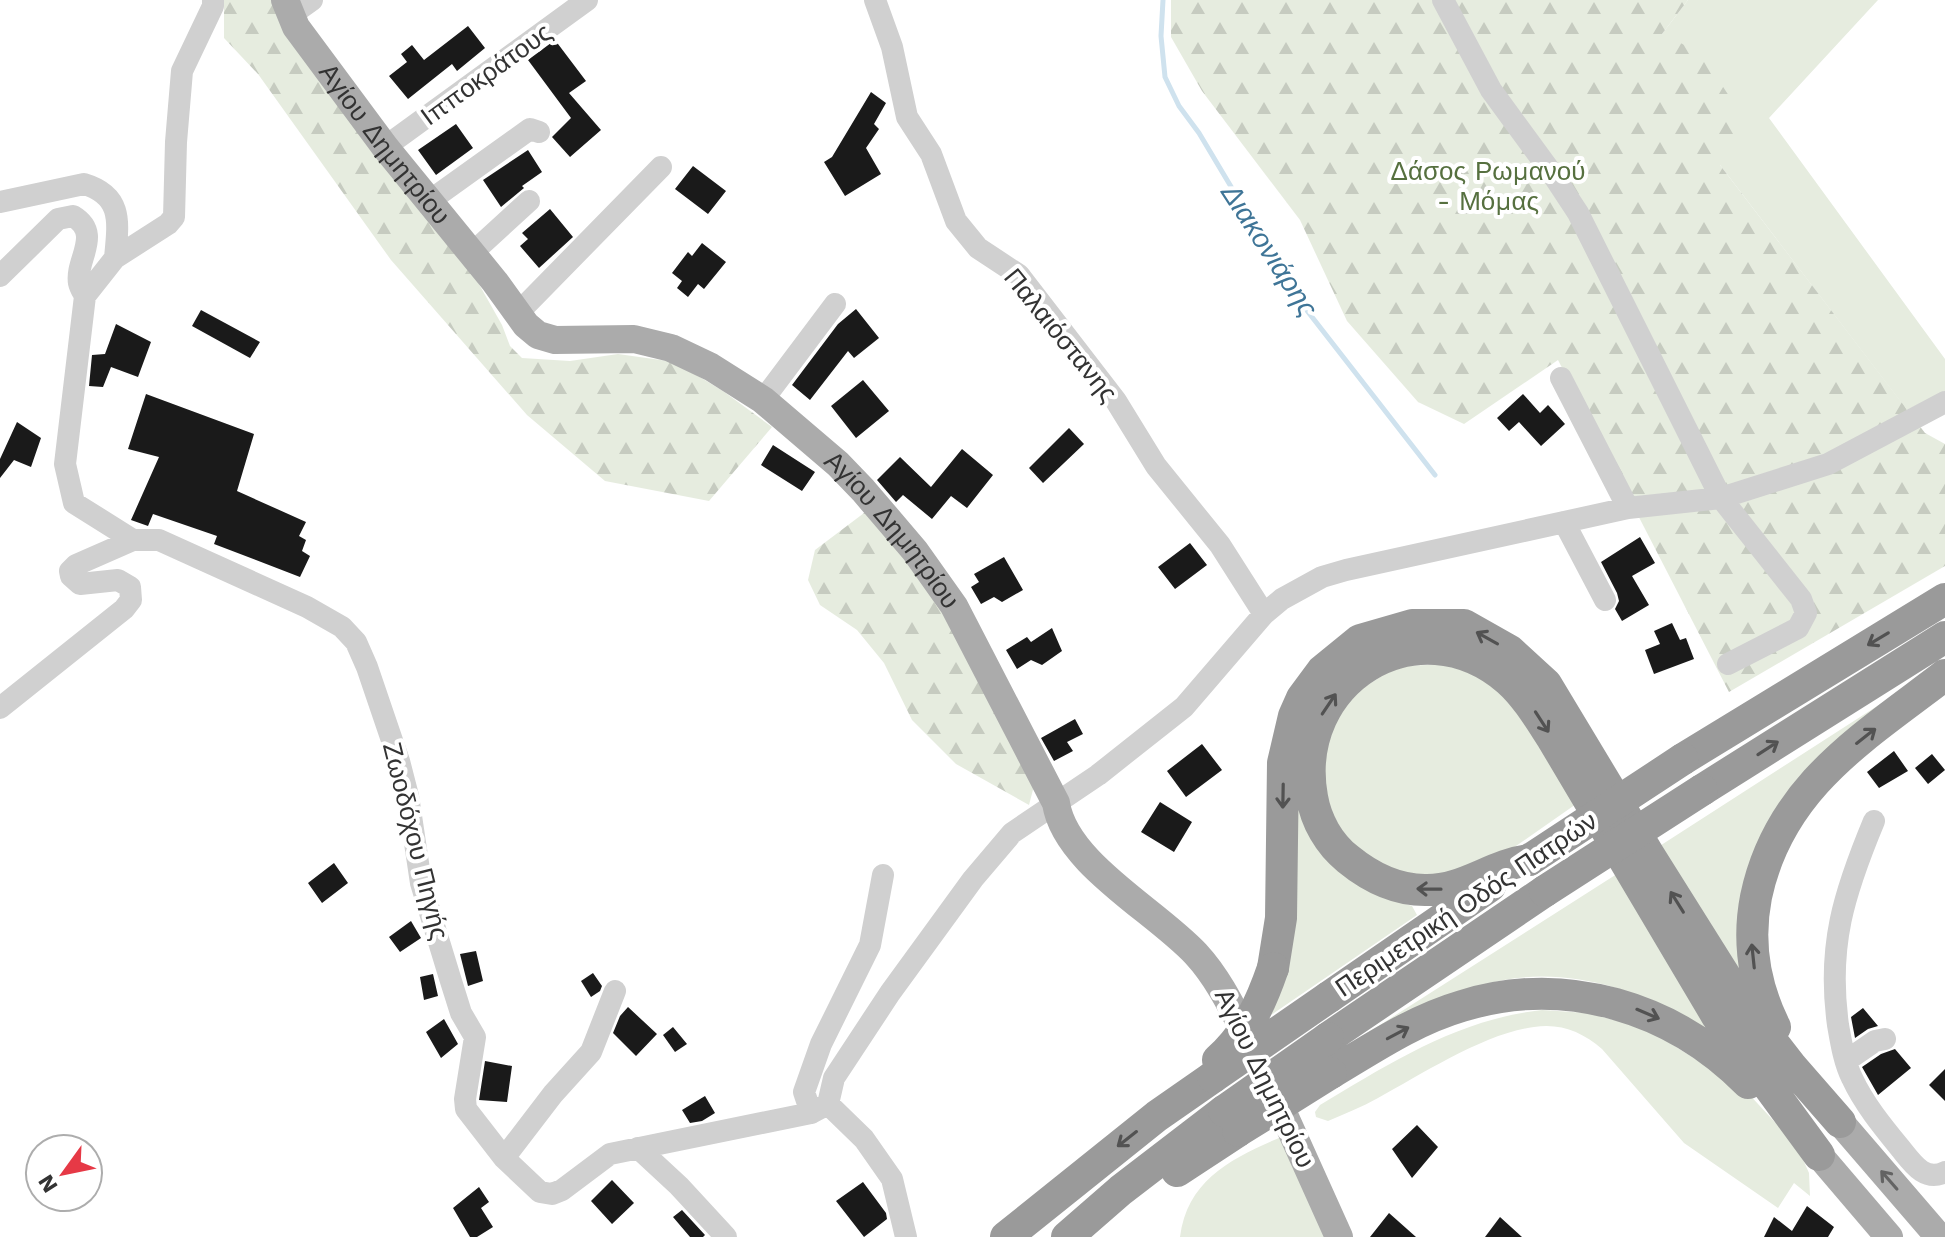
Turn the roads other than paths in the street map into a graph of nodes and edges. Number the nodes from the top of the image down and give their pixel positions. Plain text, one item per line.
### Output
1 (213, 0) edge
2 (587, 0) edge
3 (875, 0) edge
4 (1443, 0) edge
5 (296, 5) edge
6 (539, 132) dead end
7 (385, 147) junction
8 (661, 167) dead end
9 (529, 201) dead end
10 (0, 202) edge
11 (428, 202) junction
12 (471, 254) junction
13 (115, 258) junction
14 (0, 276) edge
15 (85, 296) junction
16 (835, 304) dead end
17 (517, 314) junction
18 (1561, 378) dead end
19 (763, 400) junction
20 (1945, 402) edge
21 (1721, 498) junction
22 (1628, 508) junction
23 (1564, 522) junction
24 (133, 540) junction
25 (1945, 599) edge
26 (1605, 600) dead end
27 (1264, 614) junction
28 (1945, 637) edge
29 (1728, 664) dead end
30 (1945, 675) edge
31 (0, 708) edge
32 (1056, 803) junction
33 (1874, 821) dead end
34 (1529, 860) junction
35 (883, 875) dead end
36 (615, 991) dead end
37 (1885, 1039) dead end
38 (1846, 1061) junction
39 (1212, 1072) junction
40 (818, 1109) junction
41 (1231, 1121) junction
42 (1840, 1122) junction
43 (638, 1148) junction
44 (1819, 1155) junction
45 (504, 1158) junction
46 (1945, 1172) edge
47 (726, 1237) edge
48 (906, 1237) edge
49 (1006, 1237) edge
50 (1067, 1237) edge
51 (1078, 1237) edge
52 (1339, 1237) edge
53 (1889, 1237) edge
54 (1939, 1237) edge

1 - 13 street
2 - 7 street, Ιπποκράτους
3 - 27 street, Παλαιόστανης
4 - 21 street
5 - 7 main road, Αγίου Δημητρίου
6 - 11 street
7 - 11 main road, Αγίου Δημητρίου
8 - 17 street
9 - 12 street
10 - 13 street
11 - 12 main road, Αγίου Δημητρίου
12 - 17 main road, Αγίου Δημητρίου
13 - 15 street
14 - 15 street, Ζωοδόχου Πηγής
15 - 24 street, Ζωοδόχου Πηγής
16 - 19 street
17 - 19 main road, Αγίου Δημητρίου
18 - 22 street
19 - 32 main road, Αγίου Δημητρίου
20 - 21 street
21 - 22 street
21 - 29 street
22 - 23 street
23 - 26 street
23 - 27 street
24 - 31 street
24 - 45 street, Ζωοδόχου Πηγής
25 -> 34 highway, Περιμετρική Οδός Πατρών, bridge
27 - 32 street
41 -> 28 highway, Περιμετρική Οδός Πατρών, bridge
42 -> 30 highway
32 - 40 street
32 - 52 main road, Αγίου Δημητρίου
33 - 38 street
34 - 39 highway, Περιμετρική Οδός Πατρών, bridge
34 -> 44 highway
35 - 40 street
36 - 45 street
37 - 38 street
38 - 46 street
42 -> 39 highway, bridge
39 -> 49 highway
40 - 43 street, Ζωοδόχου Πηγής
40 - 48 street
41 -> 44 highway, bridge
41 - 50 highway, Περιμετρική Οδός Πατρών
41 - 51 highway
54 -> 42 main road
43 - 45 street, Ζωοδόχου Πηγής
43 - 47 street
44 - 53 main road

